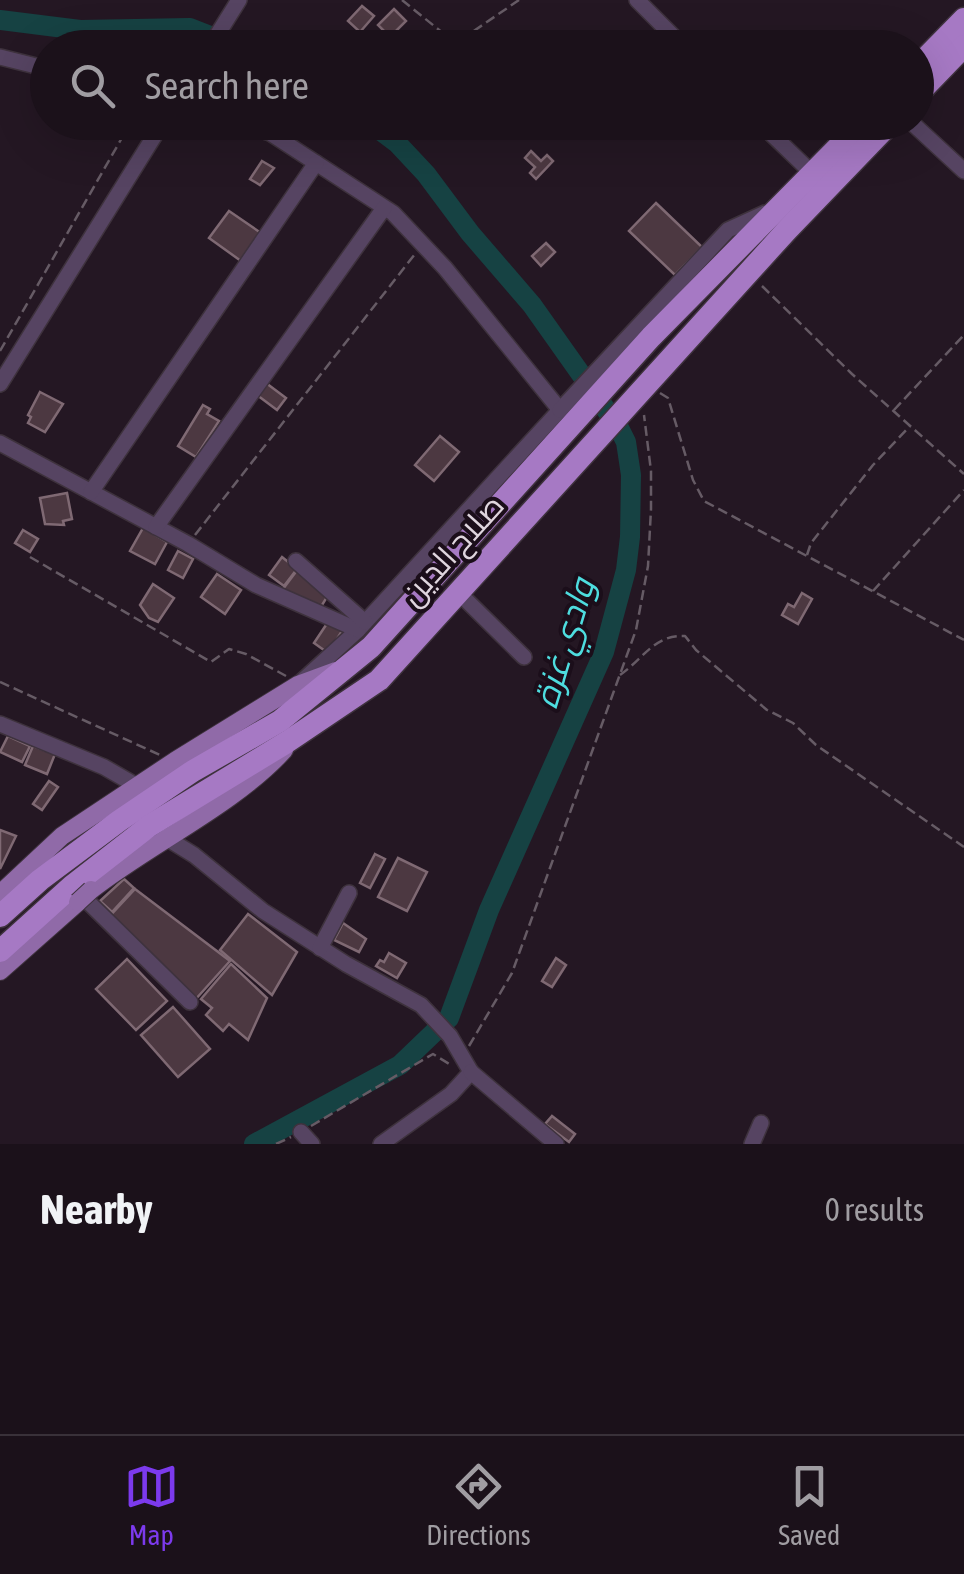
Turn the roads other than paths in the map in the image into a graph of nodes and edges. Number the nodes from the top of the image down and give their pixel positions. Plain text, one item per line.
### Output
1 (239, 0) edge
2 (637, 0) edge
3 (964, 19) edge
4 (220, 30) edge
5 (667, 30) edge
6 (964, 46) edge
7 (934, 50) edge
8 (0, 57) edge
9 (30, 64) edge
10 (934, 77) edge
11 (153, 140) edge
12 (281, 140) edge
13 (778, 140) edge
14 (846, 140) edge
15 (874, 140) edge
16 (930, 140) edge
17 (316, 163) junction
18 (964, 171) edge
19 (813, 174) junction
20 (384, 208) junction
21 (778, 208) junction
22 (0, 384) edge
23 (564, 405) junction
24 (0, 443) edge
25 (90, 492) junction
26 (156, 527) junction
27 (296, 560) dead end
28 (459, 593) junction
29 (362, 626) junction
30 (524, 657) dead end
31 (346, 668) junction
32 (298, 685) junction
33 (0, 724) edge
34 (138, 786) junction
35 (157, 832) junction
36 (80, 893) junction
37 (349, 893) dead end
38 (0, 894) edge
39 (0, 916) edge
40 (320, 948) junction
41 (0, 951) edge
42 (0, 972) edge
43 (190, 1002) dead end
44 (471, 1072) junction
45 (762, 1123) dead end
46 (381, 1144) edge
47 (556, 1144) edge
48 (752, 1144) edge

1 - 4 street
2 - 5 street
3 - 7 highway
6 - 10 highway
8 - 9 street
11 - 22 street
12 - 17 street
13 - 19 street
14 - 19 highway, صلاح الدين
15 - 28 highway, صلاح الدين
16 - 18 street
17 - 20 street
17 - 25 street
19 - 21 highway, صلاح الدين
20 - 23 street
20 - 26 street
21 - 23 street
21 - 31 highway, صلاح الدين
23 - 29 street
24 - 25 street
25 - 26 street
26 - 29 street
27 - 29 street
28 - 30 street
28 - 35 highway, صلاح الدين
29 - 32 street
31 - 32 main road
31 - 39 highway, صلاح الدين
32 - 34 main road
33 - 34 street
34 - 38 main road
35 - 36 highway, صلاح الدين
35 - 40 street
36 - 41 highway, صلاح الدين
36 - 42 main road
36 - 43 street
37 - 40 street
40 - 44 street
44 - 46 street
44 - 47 street
45 - 48 street

